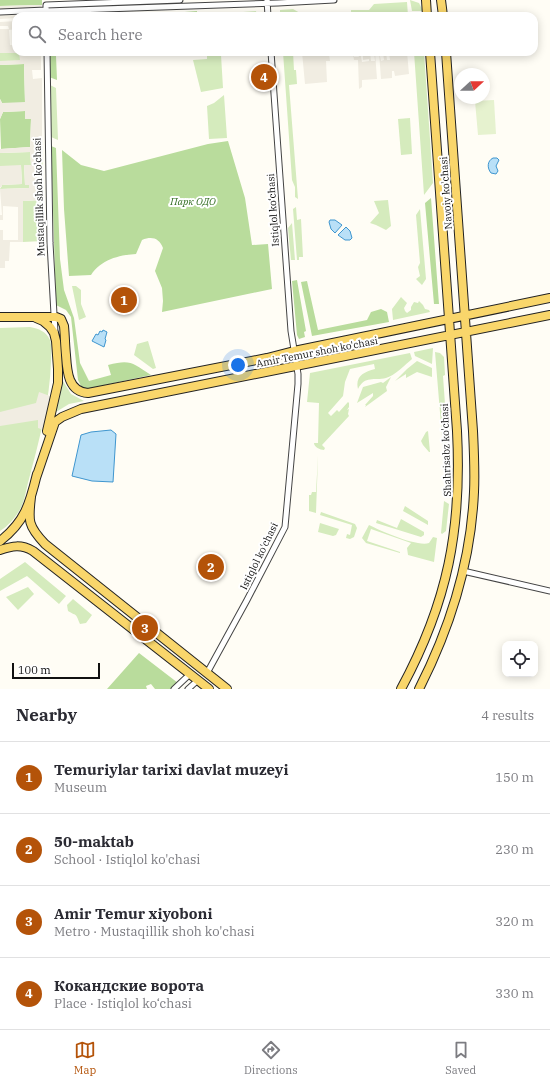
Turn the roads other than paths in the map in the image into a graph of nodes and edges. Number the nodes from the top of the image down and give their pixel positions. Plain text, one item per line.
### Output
1 (180, 0) edge
2 (334, 0) edge
3 (426, 0) edge
4 (441, 0) edge
5 (267, 2) edge
6 (46, 11) edge
7 (0, 12) edge
8 (268, 12) edge
9 (427, 12) edge
10 (442, 12) edge
11 (46, 56) edge
12 (271, 56) edge
13 (430, 56) edge
14 (446, 56) edge
15 (550, 298) edge
16 (550, 315) edge
17 (464, 316) junction
18 (0, 317) edge
19 (32, 317) junction
20 (54, 317) junction
21 (449, 320) junction
22 (466, 333) junction
23 (450, 336) junction
24 (56, 341) junction
25 (294, 351) junction
26 (297, 366) junction
27 (36, 478) junction
28 (31, 497) junction
29 (0, 541) edge
30 (0, 550) edge
31 (463, 571) junction
32 (550, 591) edge
33 (206, 673) junction
34 (190, 674) junction
35 (198, 680) junction
36 (174, 689) edge
37 (188, 689) edge
38 (209, 689) edge
39 (227, 689) edge
40 (401, 689) edge
41 (419, 689) edge

1 - 6 street
2 - 5 street
3 - 9 main road
4 - 10 main road
5 - 6 street
5 - 8 street
6 - 7 street
11 - 20 street, Mustaqillik shoh ko'chasi
12 - 25 street, Istiqlol ko‘chasi
13 - 21 main road, Navoiy ko'chasi
14 - 17 main road, Navoiy ko'chasi
15 - 17 main road, Amir Temur shoh ko'chasi
16 - 22 main road, Amir Temur shoh ko'chasi
17 - 21 main road, Amir Temur shoh ko'chasi
17 - 22 main road, Navoiy ko'chasi
18 - 19 main road
19 - 20 main road
19 - 24 main road
20 - 24 street, Mustaqillik shoh ko'chasi
20 - 25 main road, Amir Temur shoh ko'chasi
21 - 23 main road, Shahrisabz ko'chasi
21 - 25 main road, Amir Temur shoh ko'chasi
22 - 23 main road, Amir Temur shoh ko'chasi
22 - 31 main road
23 - 26 main road, Amir Temur shoh ko'chasi
23 - 40 main road, Shahrisabz ko'chasi
24 - 27 main road
25 - 26 street, Istiqlol ko‘chasi
26 - 27 main road, Amir Temur shoh ko'chasi
26 - 33 street, Istiqlol ko'chasi
27 - 28 main road
28 - 29 main road
28 - 33 main road
30 - 34 main road
31 - 32 street
31 - 41 main road
33 - 39 main road
34 - 35 main road
34 - 36 street
35 - 37 street
35 - 38 main road

